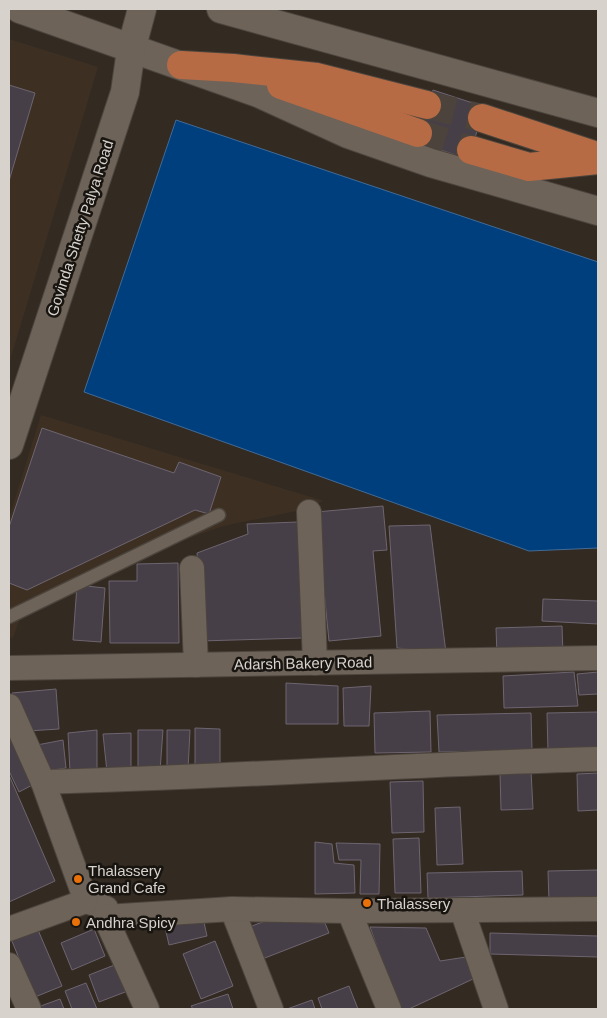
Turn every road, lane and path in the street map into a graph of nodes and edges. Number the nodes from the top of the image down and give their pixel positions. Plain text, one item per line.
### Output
1 (20, 9) edge
2 (142, 9) edge
3 (221, 9) edge
4 (132, 50) junction
5 (181, 65) junction
6 (233, 68) junction
7 (428, 104) tunnel mouth
8 (598, 113) edge
9 (482, 118) tunnel mouth
10 (418, 133) tunnel mouth
11 (471, 150) tunnel mouth
12 (598, 158) edge
13 (598, 211) edge
14 (9, 445) edge
15 (309, 512) dead end
16 (219, 515) dead end
17 (192, 568) dead end
18 (9, 617) edge
19 (598, 658) edge
20 (315, 663) junction
21 (196, 664) junction
22 (9, 668) edge
23 (9, 706) edge
24 (598, 759) edge
25 (43, 782) junction
26 (86, 901) junction
27 (598, 909) edge
28 (232, 910) junction
29 (462, 910) junction
30 (349, 912) junction
31 (106, 917) junction
32 (9, 929) edge
33 (9, 965) edge
34 (29, 1009) edge
35 (146, 1009) edge
36 (271, 1009) edge
37 (389, 1009) edge
38 (496, 1009) edge

1 - 4 street
2 - 4 street, Govinda Shetty Palya Road
3 - 8 street
4 - 5 street
4 - 14 street, Govinda Shetty Palya Road
5 - 6 highway
5 - 13 street
6 - 7 highway
6 - 10 highway
9 - 12 highway
11 - 12 highway
15 - 20 street
16 - 18 lane
17 - 21 street
19 - 20 street, Adarsh Bakery Road
20 - 21 street, Adarsh Bakery Road
21 - 22 street, Adarsh Bakery Road
23 - 25 street
24 - 25 street
25 - 26 street
26 - 31 street
26 - 32 street
27 - 29 street
28 - 30 street
28 - 31 street
28 - 36 street
29 - 30 street
29 - 38 street
30 - 37 street
31 - 35 street
33 - 34 street

